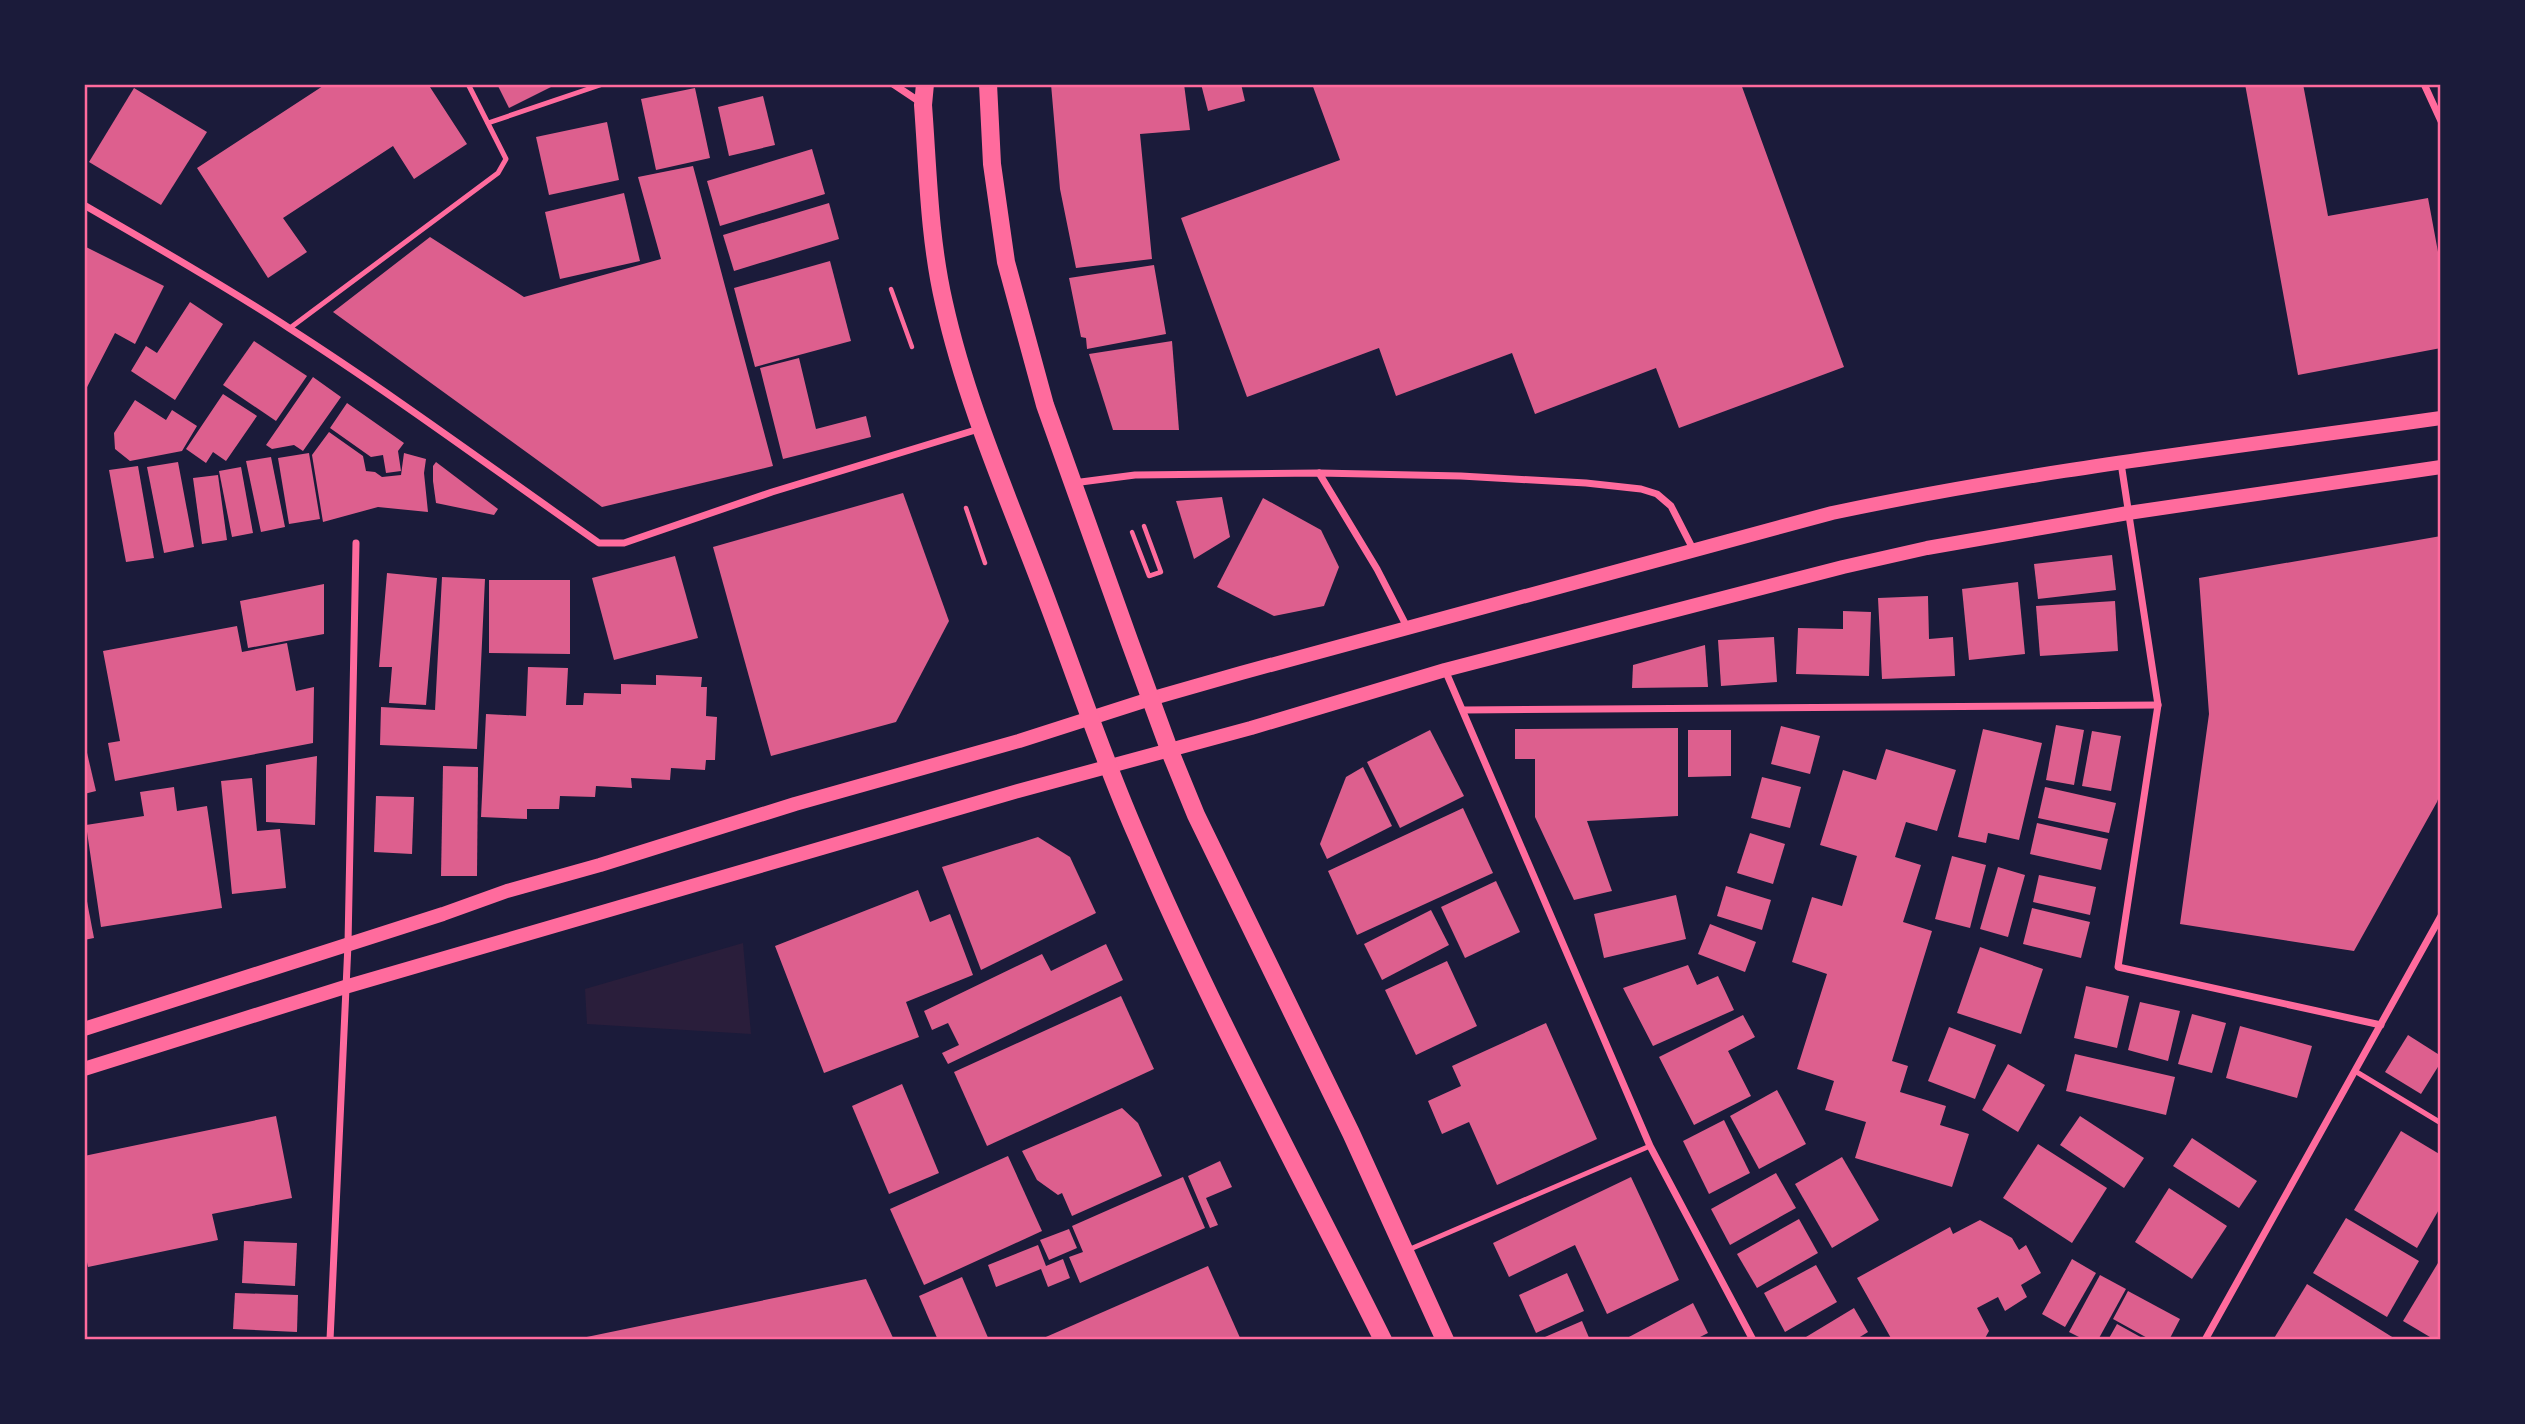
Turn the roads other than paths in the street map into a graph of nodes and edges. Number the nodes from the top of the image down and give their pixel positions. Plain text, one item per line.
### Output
1 (468, 84) edge
2 (603, 84) edge
3 (893, 84) edge
4 (925, 84) edge
5 (988, 84) edge
6 (2424, 84) edge
7 (923, 104) junction
8 (2441, 121) edge
9 (488, 122) junction
10 (84, 205) edge
11 (290, 328) junction
12 (2441, 418) edge
13 (982, 428) junction
14 (2121, 463) junction
15 (2441, 467) edge
16 (1319, 473) junction
17 (1072, 483) junction
18 (2128, 513) junction
19 (356, 543) dead end
20 (1694, 551) junction
21 (1408, 629) junction
22 (1445, 670) junction
23 (1150, 699) junction
24 (2158, 705) junction
25 (1463, 710) junction
26 (1090, 718) junction
27 (1169, 750) junction
28 (1108, 767) junction
29 (2441, 916) edge
30 (348, 944) junction
31 (345, 987) junction
32 (2381, 1025) junction
33 (84, 1029) edge
34 (84, 1069) edge
35 (2355, 1071) junction
36 (2441, 1123) edge
37 (1650, 1146) junction
38 (1405, 1252) junction
39 (330, 1340) edge
40 (1383, 1340) edge
41 (1445, 1340) edge
42 (1753, 1340) edge
43 (2205, 1340) edge

1 - 9 lane
2 - 9 lane
3 - 7 street
4 - 7 main road
5 - 17 main road
6 - 8 street
7 - 13 main road
9 - 11 lane
10 - 11 street
11 - 13 street
12 - 14 main road
13 - 26 main road
14 - 18 street
14 - 20 main road
15 - 18 main road
16 - 17 street
16 - 20 street
16 - 21 street
17 - 23 main road
18 - 22 main road
18 - 24 street
19 - 30 street
20 - 21 main road
21 - 23 main road
22 - 25 street
22 - 27 main road
23 - 26 main road
23 - 27 main road
24 - 25 street
24 - 32 street
25 - 37 street
26 - 28 main road
26 - 30 main road
27 - 28 main road
27 - 38 main road
28 - 31 main road
28 - 40 main road
29 - 32 street
30 - 31 street
30 - 33 main road
31 - 34 main road
31 - 39 street
32 - 35 street
35 - 36 lane
35 - 43 street
37 - 38 lane
37 - 42 street
38 - 41 main road

